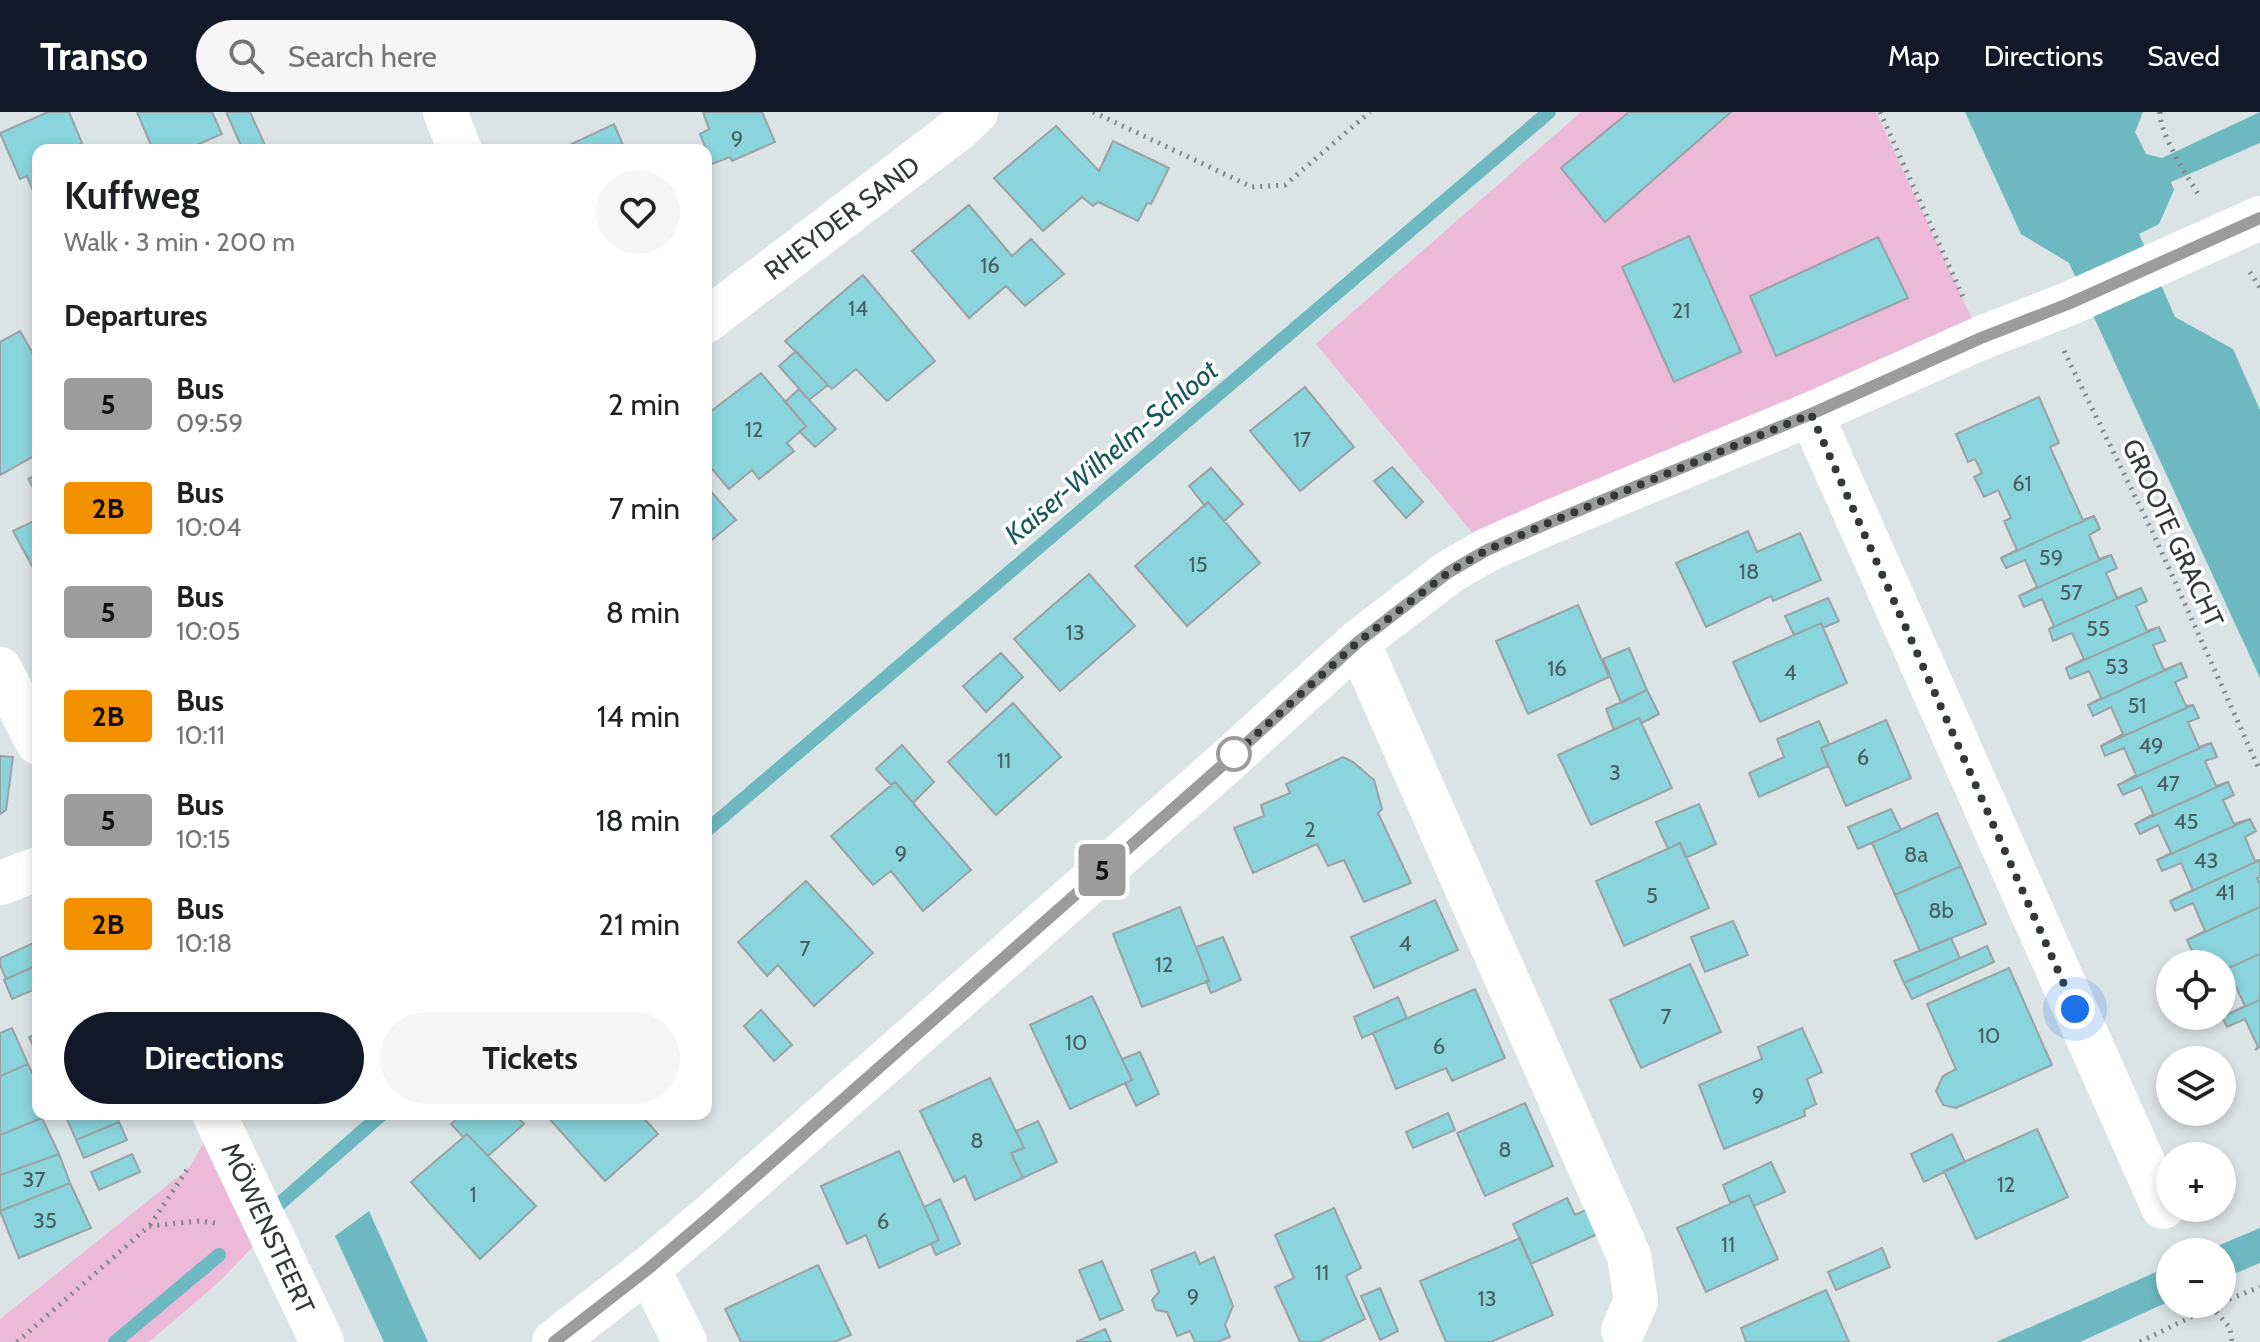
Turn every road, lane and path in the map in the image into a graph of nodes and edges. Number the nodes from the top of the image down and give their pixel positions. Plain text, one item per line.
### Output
1 (445, 112) edge
2 (976, 112) edge
3 (1093, 112) edge
4 (1370, 112) edge
5 (1880, 112) edge
6 (2160, 112) edge
7 (458, 144) edge
8 (2193, 185) dead end
9 (2260, 218) edge
10 (2057, 308) junction
11 (712, 316) edge
12 (1981, 338) junction
13 (1811, 414) junction
14 (1358, 642) junction
15 (0, 669) edge
16 (32, 731) edge
17 (2260, 771) edge
18 (32, 871) edge
19 (0, 883) edge
20 (214, 1120) edge
21 (217, 1120) edge
22 (2156, 1191) edge
23 (149, 1226) junction
24 (269, 1230) junction
25 (648, 1269) junction
26 (2260, 1287) edge
27 (2236, 1296) edge
28 (2187, 1318) edge
29 (2224, 1318) edge
30 (1621, 1338) edge
31 (17, 1342) edge
32 (322, 1342) edge
33 (554, 1342) edge
34 (685, 1342) edge
35 (2140, 1342) edge
36 (2232, 1342) edge

1 - 7 street
2 - 11 street, RHEYDER SAND
3 - 4 path
5 - 12 path
6 - 8 path
9 - 10 street
10 - 12 street
10 - 17 path, GROOTE GRACHT
12 - 13 street
13 - 14 street
13 - 22 street
14 - 25 street
14 - 30 street
15 - 16 street
18 - 19 street
20 - 23 path
21 - 24 street, MÖWENSTEERT
23 - 24 path
23 - 31 path
24 - 32 street, MÖWENSTEERT
25 - 33 street
25 - 34 street
26 - 27 path
28 - 35 path
29 - 36 path

